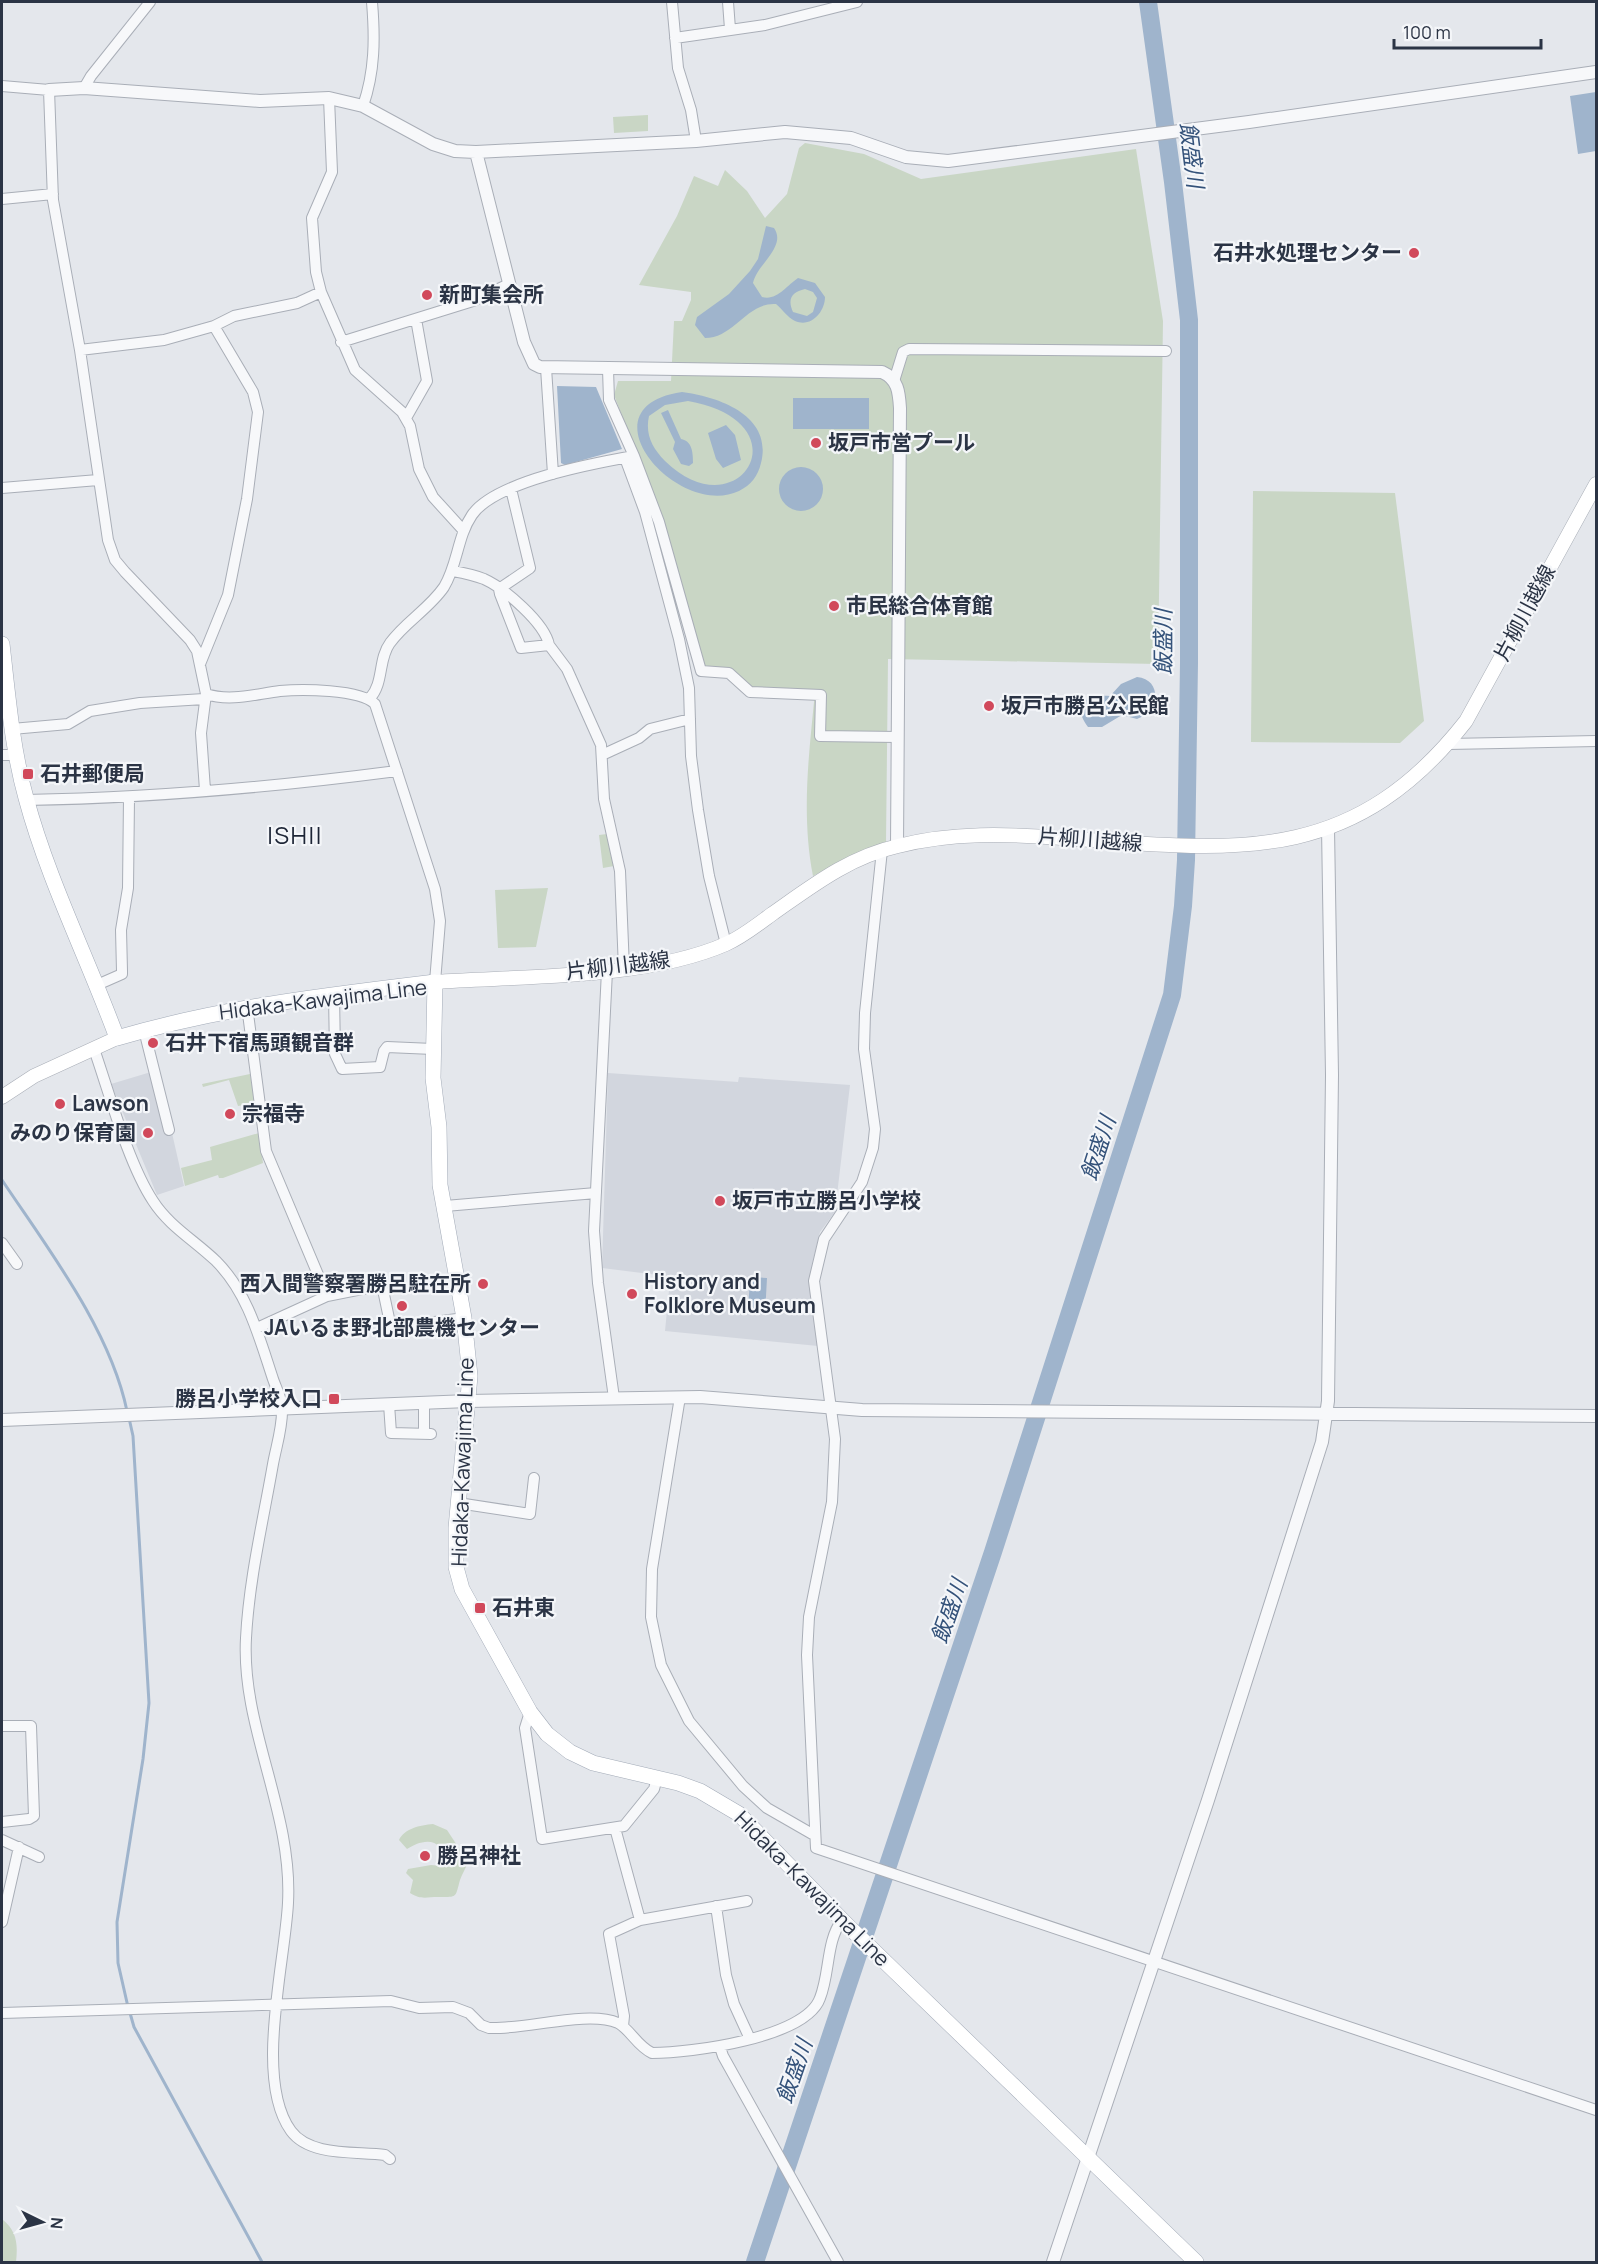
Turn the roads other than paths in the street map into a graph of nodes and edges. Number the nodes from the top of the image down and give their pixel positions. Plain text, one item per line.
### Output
1 (150, 2) edge
2 (372, 2) edge
3 (672, 2) edge
4 (728, 2) edge
5 (857, 2) edge
6 (730, 29) junction
7 (675, 38) junction
8 (1596, 72) edge
9 (2, 86) edge
10 (84, 88) junction
11 (49, 90) junction
12 (330, 98) junction
13 (363, 106) junction
14 (696, 141) junction
15 (476, 152) junction
16 (53, 194) junction
17 (2, 200) edge
18 (509, 284) junction
19 (321, 292) junction
20 (416, 319) junction
21 (214, 326) junction
22 (341, 342) junction
23 (80, 350) junction
24 (1166, 351) dead end
25 (546, 368) junction
26 (608, 369) junction
27 (894, 381) junction
28 (406, 418) junction
29 (629, 457) junction
30 (553, 474) junction
31 (98, 480) junction
32 (1596, 484) edge
33 (2, 488) edge
34 (511, 489) junction
35 (463, 530) junction
36 (453, 571) junction
37 (499, 589) junction
38 (2, 644) edge
39 (549, 645) junction
40 (200, 664) junction
41 (205, 697) junction
42 (370, 698) junction
43 (690, 719) junction
44 (12, 729) junction
45 (897, 737) junction
46 (1596, 741) edge
47 (1448, 744) junction
48 (8, 755) edge
49 (602, 755) junction
50 (397, 771) junction
51 (205, 790) junction
52 (129, 798) junction
53 (26, 800) junction
54 (1328, 828) junction
55 (897, 846) junction
56 (882, 850) junction
57 (726, 944) junction
58 (624, 969) junction
59 (607, 971) junction
60 (435, 982) junction
61 (97, 985) junction
62 (334, 994) junction
63 (247, 1006) junction
64 (144, 1030) junction
65 (117, 1038) junction
66 (94, 1048) junction
67 (433, 1049) junction
68 (2, 1097) edge
69 (169, 1130) dead end
70 (596, 1193) junction
71 (445, 1206) junction
72 (2, 1243) edge
73 (17, 1264) dead end
74 (327, 1296) junction
75 (464, 1318) junction
76 (257, 1328) junction
77 (680, 1397) junction
78 (614, 1398) junction
79 (468, 1401) junction
80 (423, 1403) junction
81 (389, 1404) junction
82 (282, 1408) junction
83 (832, 1408) junction
84 (1326, 1413) junction
85 (1596, 1416) edge
86 (2, 1420) edge
87 (534, 1478) dead end
88 (458, 1503) junction
89 (530, 1712) junction
90 (2, 1726) edge
91 (657, 1778) junction
92 (2, 1822) edge
93 (615, 1828) junction
94 (814, 1835) junction
95 (2, 1840) edge
96 (19, 1847) junction
97 (39, 1857) dead end
98 (747, 1901) dead end
99 (716, 1906) junction
100 (640, 1920) junction
101 (2, 1922) edge
102 (845, 1923) junction
103 (1152, 1961) junction
104 (275, 2004) junction
105 (2, 2013) edge
106 (623, 2026) junction
107 (750, 2039) junction
108 (720, 2047) junction
109 (1596, 2110) edge
110 (1088, 2157) junction
111 (390, 2159) dead end
112 (838, 2262) edge
113 (1053, 2262) edge
114 (1196, 2262) edge

1 - 10 street
2 - 13 street
3 - 7 street
4 - 6 street
5 - 6 street
6 - 7 street
7 - 14 street
8 - 14 street
9 - 11 street
10 - 11 street
10 - 12 street
11 - 16 street
12 - 13 street
12 - 19 street
13 - 15 street
14 - 15 street
15 - 18 street
16 - 17 street
16 - 23 street
18 - 20 street
18 - 25 street
19 - 21 street
19 - 22 street
20 - 22 street
20 - 28 street
21 - 23 street
21 - 40 street
22 - 28 street
23 - 31 street
24 - 27 street
25 - 26 street
25 - 30 street
26 - 27 street
26 - 29 street
27 - 45 street
28 - 35 street
29 - 30 street
29 - 43 street
29 - 45 street
30 - 34 street
31 - 33 street
31 - 40 street
32 - 47 main road, 片柳川越線
34 - 35 street
34 - 37 street
35 - 36 street
36 - 37 street
36 - 42 street
37 - 39 street
37 - 39 street
38 - 44 main road
39 - 49 street
40 - 41 street
41 - 42 street
41 - 44 street
41 - 51 street
42 - 50 street
43 - 49 street
43 - 57 street
44 - 48 main road
45 - 55 street
46 - 47 street
47 - 54 main road, 片柳川越線
48 - 53 main road
49 - 58 street
50 - 51 street
50 - 60 street
51 - 52 street
52 - 53 street
52 - 61 street
53 - 61 main road
54 - 55 main road, 片柳川越線
54 - 84 street
55 - 56 main road, 片柳川越線
56 - 57 main road, 片柳川越線
56 - 83 street
57 - 58 main road, 片柳川越線
58 - 59 main road, 片柳川越線
59 - 60 main road, 片柳川越線
59 - 70 street
60 - 62 main road, Hidaka-Kawajima Line
60 - 67 main road, Hidaka-Kawajima Line
61 - 65 main road
62 - 63 main road, Hidaka-Kawajima Line
62 - 67 street
63 - 64 main road, Hidaka-Kawajima Line
63 - 74 street
64 - 65 main road, Hidaka-Kawajima Line
64 - 69 street
65 - 66 main road
66 - 68 main road
66 - 76 street
67 - 71 main road, Hidaka-Kawajima Line
70 - 71 street
70 - 78 street
71 - 75 main road, Hidaka-Kawajima Line
72 - 73 street
74 - 75 street
74 - 76 street
75 - 79 main road, Hidaka-Kawajima Line
76 - 82 street
77 - 78 street
77 - 83 street
77 - 94 street
78 - 79 street
79 - 80 street
79 - 88 main road, Hidaka-Kawajima Line
80 - 81 street
80 - 81 street
81 - 82 street
82 - 86 street
82 - 104 street
83 - 84 street
83 - 94 street
84 - 85 street
84 - 103 street
87 - 88 street
88 - 89 main road, Hidaka-Kawajima Line
89 - 91 main road, Hidaka-Kawajima Line
89 - 93 street
90 - 92 street
91 - 93 street
91 - 102 main road, Hidaka-Kawajima Line
93 - 100 street
94 - 103 street
95 - 96 street
96 - 97 street
96 - 101 street
98 - 99 street
99 - 100 street
99 - 107 street
100 - 106 street
102 - 107 street
102 - 110 main road, Hidaka-Kawajima Line
103 - 109 street
103 - 110 street
104 - 105 street
104 - 106 street
104 - 111 street
106 - 108 street
107 - 108 street
108 - 112 street
110 - 113 street
110 - 114 main road, Hidaka-Kawajima Line

